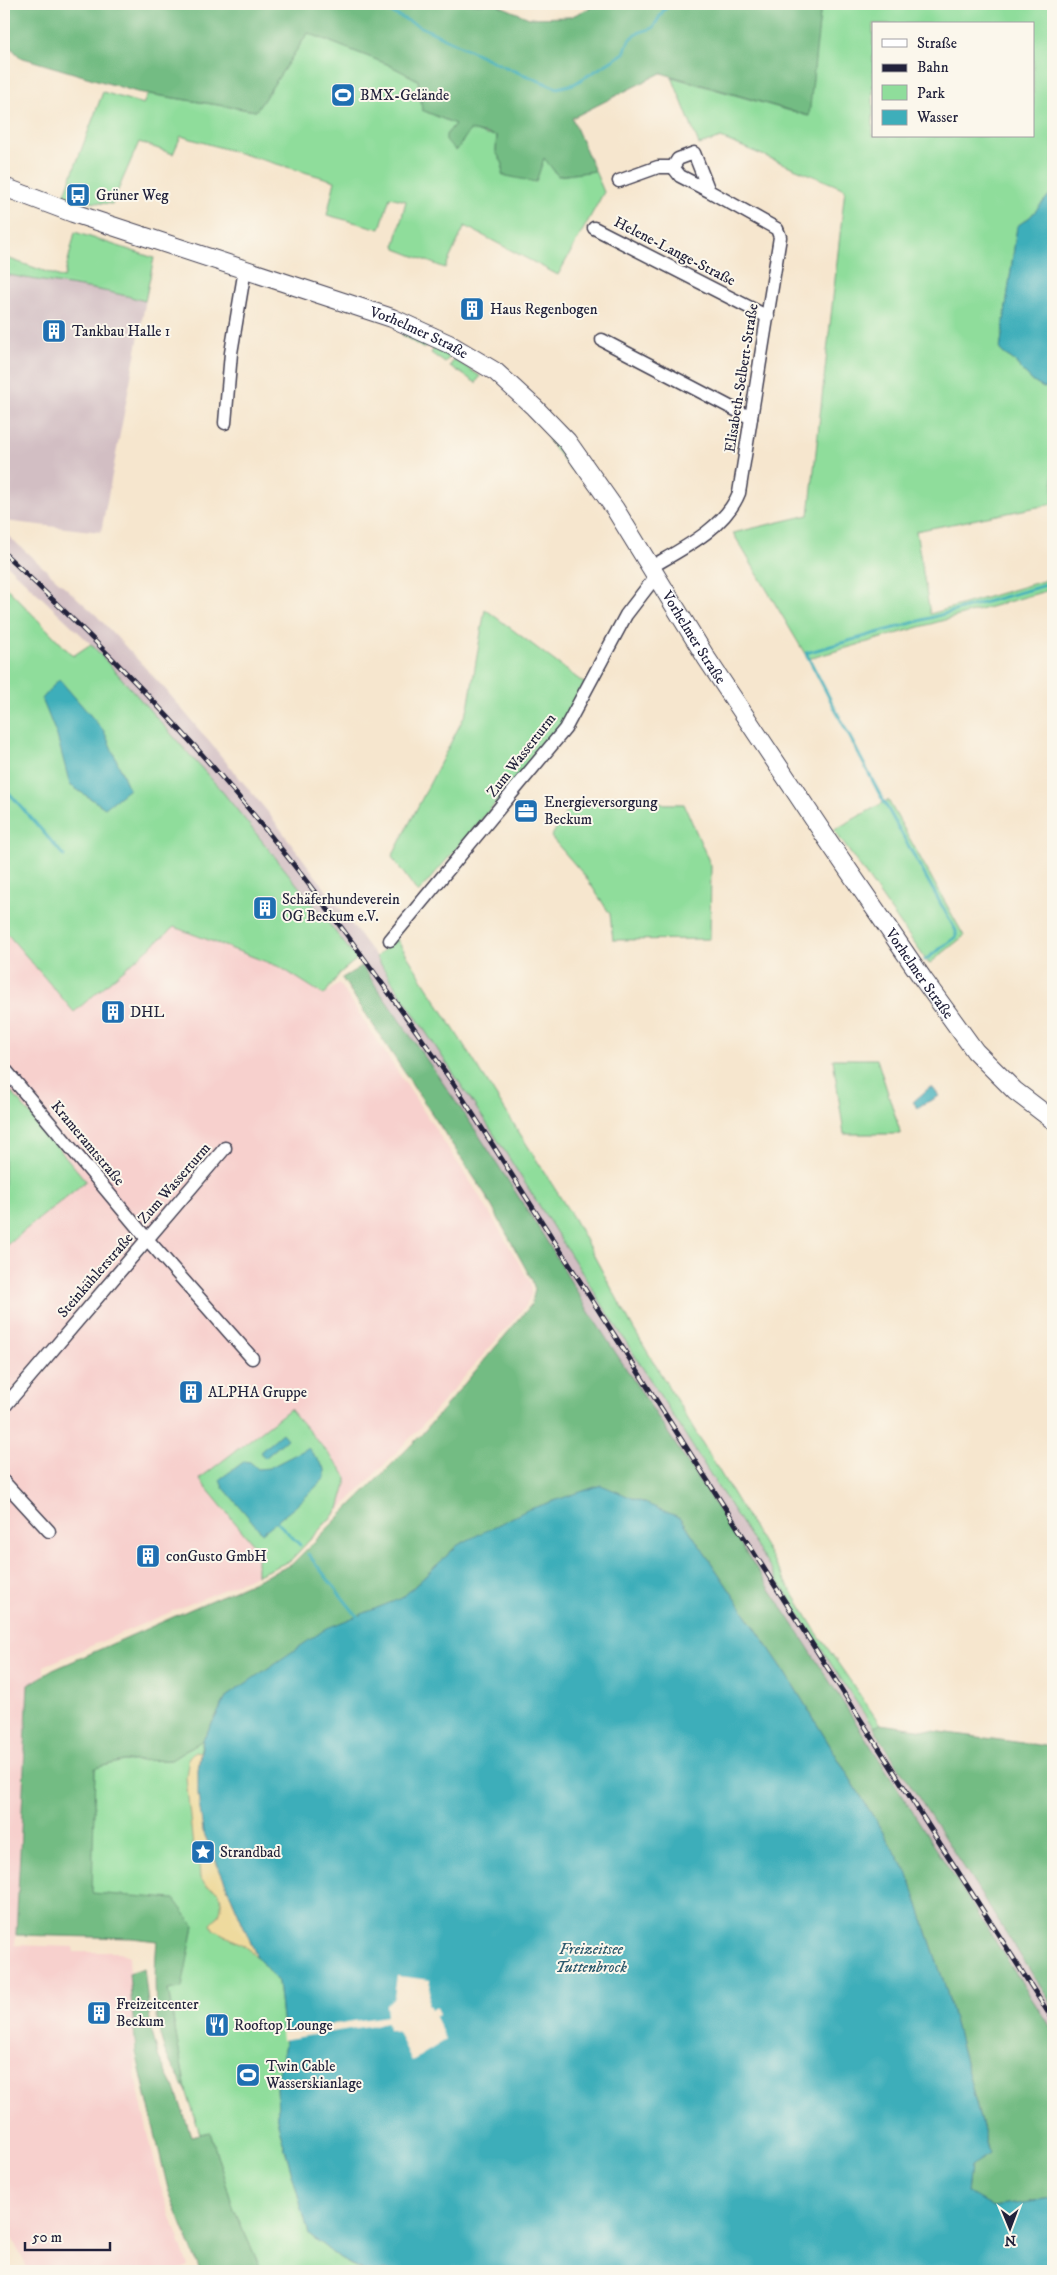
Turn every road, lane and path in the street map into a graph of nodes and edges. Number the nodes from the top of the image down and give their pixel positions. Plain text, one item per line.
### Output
1 (672, 167) junction
2 (619, 181) dead end
3 (4, 187) edge
4 (709, 191) junction
5 (594, 228) dead end
6 (245, 269) junction
7 (768, 317) junction
8 (602, 340) dead end
9 (751, 418) junction
10 (225, 423) dead end
11 (653, 571) junction
12 (390, 940) dead end
13 (4, 1068) edge
14 (1053, 1120) edge
15 (225, 1148) dead end
16 (147, 1239) junction
17 (252, 1358) dead end
18 (4, 1407) edge
19 (4, 1482) edge
20 (49, 1531) dead end

1 - 2 street
1 - 4 street, Elisabeth-Selbert-Straße
1 - 4 street
3 - 6 street, Vorhelmer Straße
4 - 7 street, Elisabeth-Selbert-Straße
5 - 7 street, Helene-Lange-Straße
6 - 10 street
6 - 11 street, Vorhelmer Straße
7 - 9 street, Elisabeth-Selbert-Straße
8 - 9 street
9 - 11 street, Elisabeth-Selbert-Straße
11 - 12 street, Zum Wasserturm
11 - 14 street, Vorhelmer Straße
13 - 16 street, Krameramtstraße
15 - 16 street, Zum Wasserturm
16 - 17 street, Steinkühlerstraße
16 - 18 street, Steinkühlerstraße
19 - 20 street

